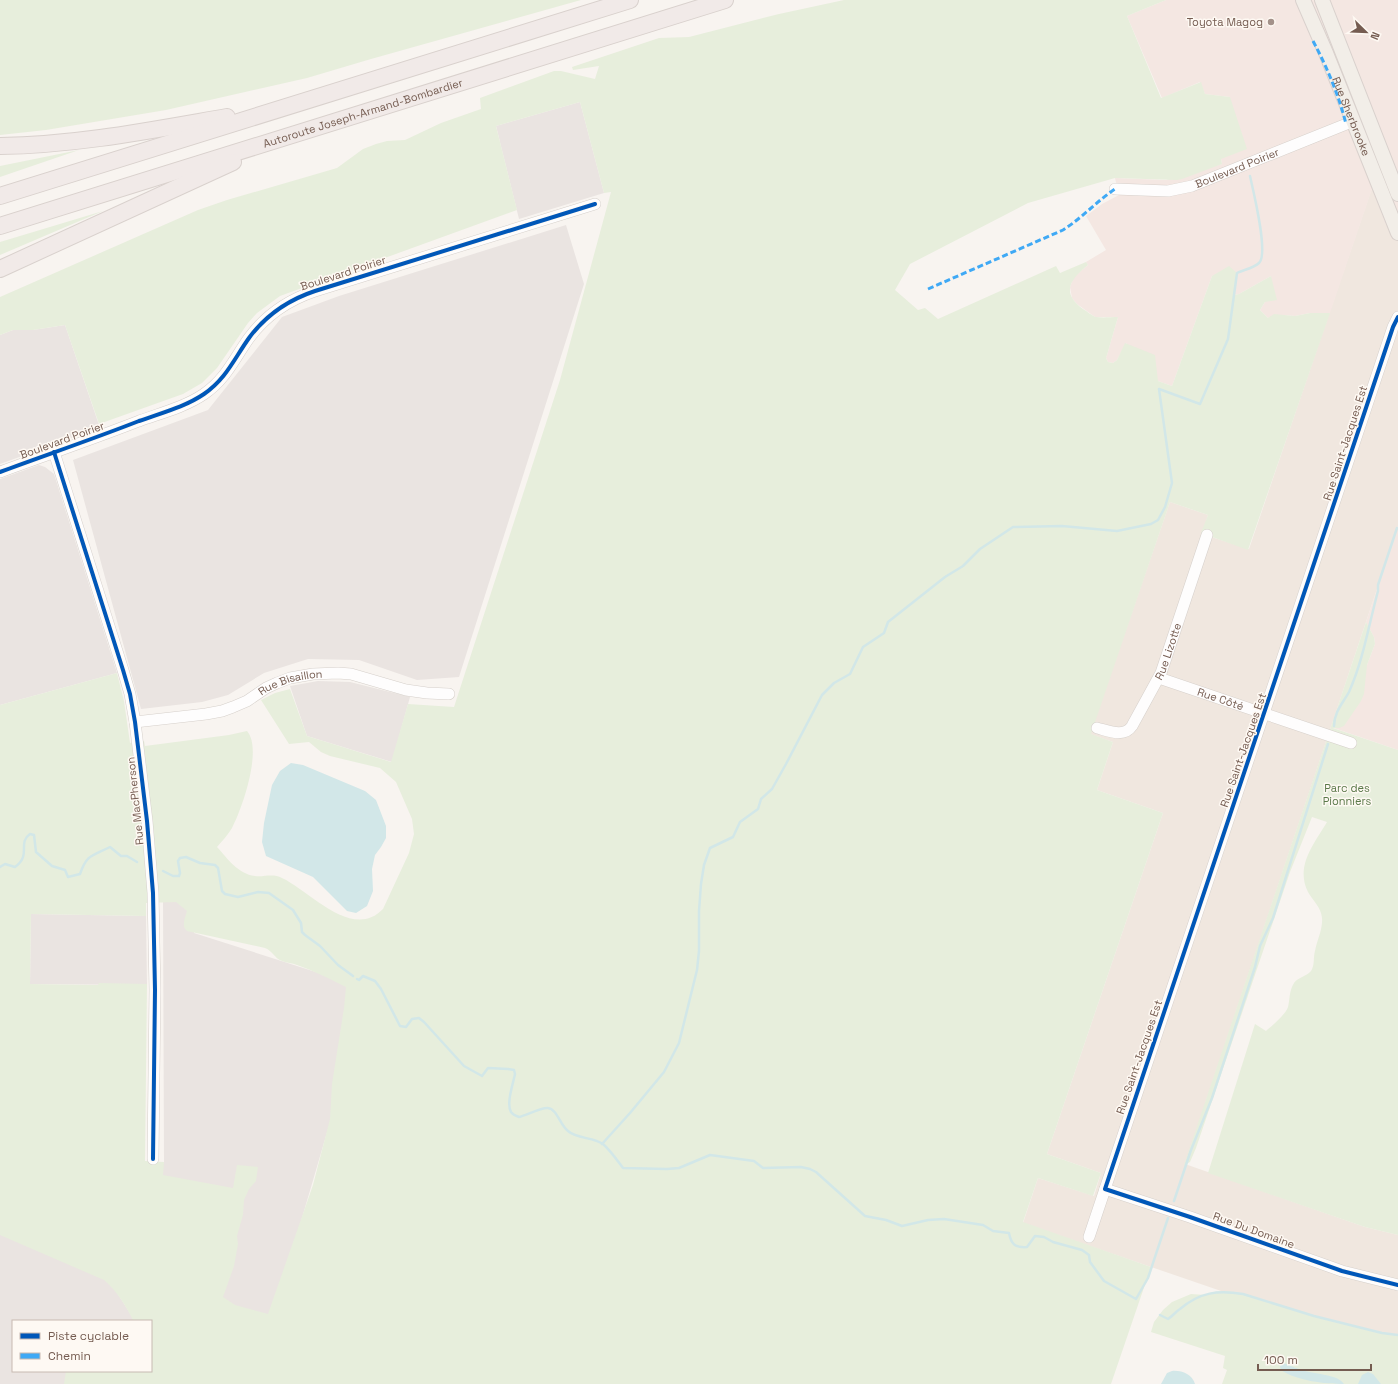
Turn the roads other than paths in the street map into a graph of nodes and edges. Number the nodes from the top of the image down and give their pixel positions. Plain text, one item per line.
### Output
1 (630, 0) edge
2 (725, 0) edge
3 (1303, 0) edge
4 (1322, 0) edge
5 (288, 107) junction
6 (1354, 121) junction
7 (276, 140) junction
8 (0, 146) edge
9 (1115, 189) dead end
10 (1398, 194) edge
11 (0, 196) edge
12 (595, 204) dead end
13 (0, 226) edge
14 (1398, 232) edge
15 (0, 270) edge
16 (1398, 318) edge
17 (54, 452) junction
18 (0, 472) edge
19 (1207, 535) dead end
20 (1159, 678) junction
21 (449, 694) dead end
22 (1264, 714) junction
23 (135, 722) junction
24 (1097, 728) dead end
25 (1351, 743) dead end
26 (153, 1159) dead end
27 (1105, 1189) junction
28 (1089, 1236) dead end
29 (1398, 1285) edge

1 - 5 highway
2 - 7 highway, Autoroute Joseph-Armand-Bombardier
3 - 6 main road, Rue Sherbrooke
4 - 10 main road, Rue Sherbrooke
5 - 8 highway
5 - 11 highway
6 - 9 street, Boulevard Poirier
6 - 14 main road, Rue Sherbrooke
7 - 13 highway, Autoroute Joseph-Armand-Bombardier
7 - 15 highway
12 - 17 street, Boulevard Poirier
16 - 22 street, Rue Saint-Jacques Est
17 - 18 street, Boulevard Poirier
17 - 23 street, Rue MacPherson
19 - 20 street, Rue Lizotte
20 - 22 street, Rue Côté
20 - 24 street, Rue Lizotte
21 - 23 street, Rue Bisaillon
22 - 25 street, Rue Côté
22 - 27 street, Rue Saint-Jacques Est
23 - 26 street, Rue MacPherson
27 - 28 street, Rue Saint-Jacques Est
27 - 29 street, Rue Du Domaine

